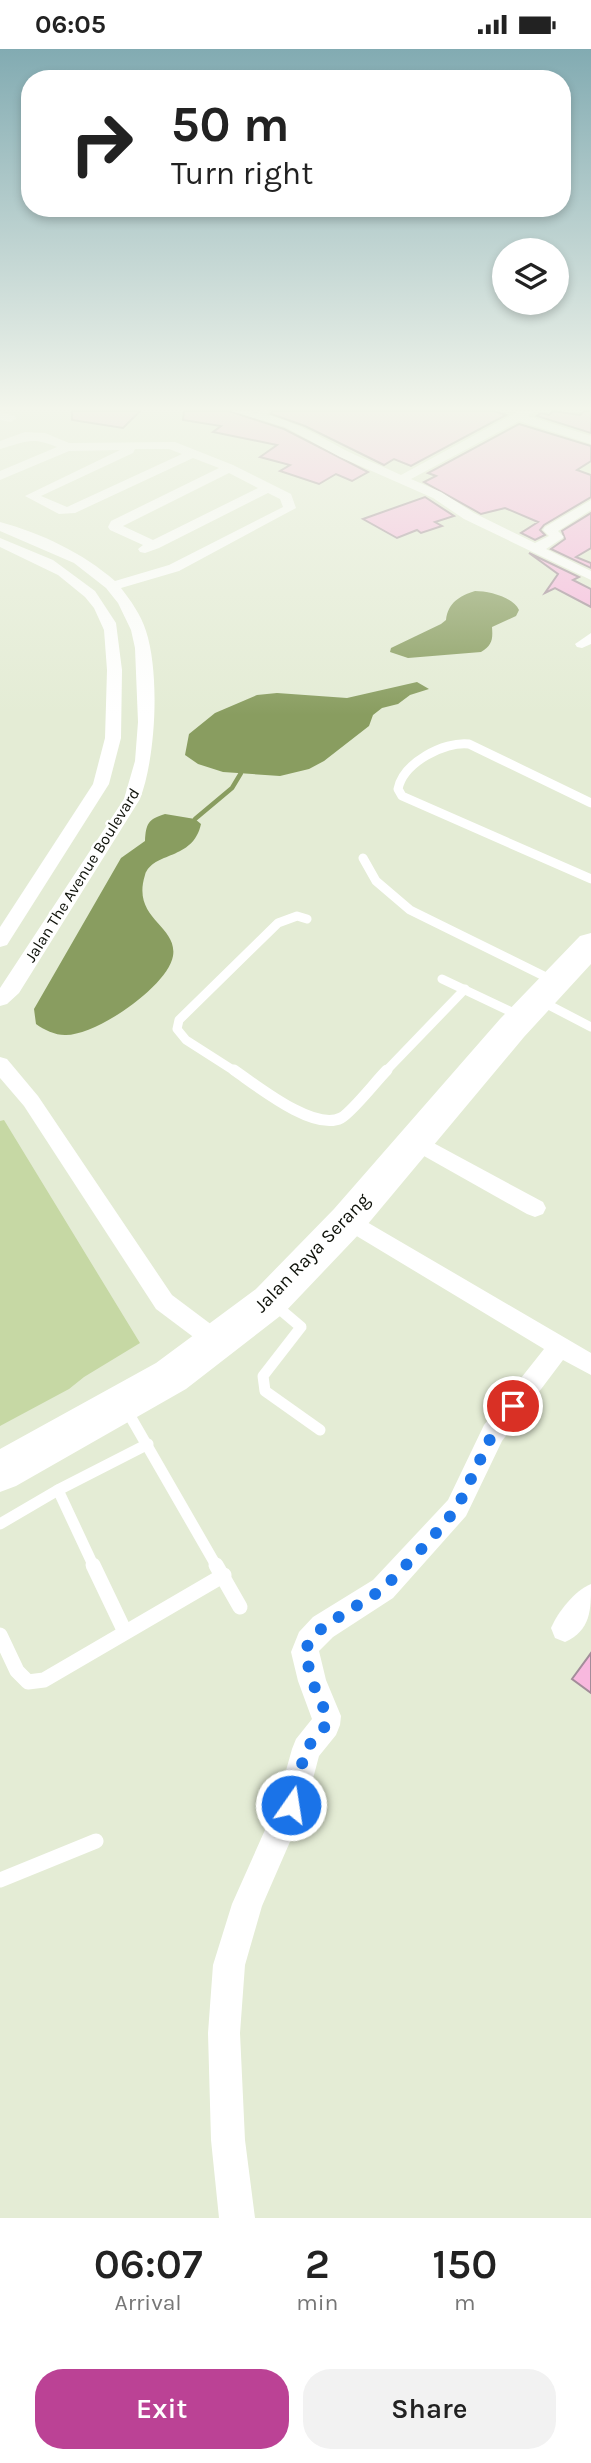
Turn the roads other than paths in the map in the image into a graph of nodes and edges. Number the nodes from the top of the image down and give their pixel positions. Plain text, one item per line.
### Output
1 (140, 512) edge
2 (219, 512) edge
3 (282, 512) edge
4 (462, 512) edge
5 (578, 512) edge
6 (0, 526) edge
7 (0, 542) edge
8 (535, 549) junction
9 (591, 576) edge
10 (113, 586) junction
11 (136, 622) junction
12 (110, 625) junction
13 (591, 803) edge
14 (363, 858) dead end
15 (591, 879) edge
16 (307, 919) dead end
17 (0, 941) edge
18 (591, 944) edge
19 (442, 979) dead end
20 (464, 989) junction
21 (0, 999) edge
22 (532, 1006) junction
23 (591, 1027) edge
24 (0, 1064) edge
25 (415, 1141) junction
26 (535, 1208) dead end
27 (348, 1220) junction
28 (270, 1301) junction
29 (210, 1338) junction
30 (560, 1346) junction
31 (591, 1365) edge
32 (123, 1404) junction
33 (320, 1430) dead end
34 (148, 1444) junction
35 (0, 1447) edge
36 (0, 1472) edge
37 (58, 1490) junction
38 (0, 1524) edge
39 (224, 1575) junction
40 (591, 1597) edge
41 (240, 1607) dead end
42 (565, 1629) dead end
43 (125, 1632) junction
44 (0, 1635) edge
45 (96, 1841) dead end
46 (0, 1880) edge
47 (237, 2218) edge

1 - 2 street
3 - 10 street
4 - 8 street
5 - 8 street
6 - 10 street, Jalan The Avenue Boulevard
7 - 12 street
8 - 9 street
10 - 11 street, Jalan The Avenue Boulevard
11 - 12 street
11 - 21 street, Jalan The Avenue Boulevard
12 - 17 street, Jalan The Avenue Boulevard
13 - 15 lane
14 - 22 lane
16 - 20 lane
18 - 22 highway, Jalan Raya Serang
19 - 20 lane
20 - 22 lane
22 - 23 lane
22 - 25 highway, Jalan Raya Serang
22 - 29 highway, Jalan Raya Serang
24 - 29 street
25 - 26 street
25 - 27 highway, Jalan Raya Serang
27 - 28 highway, Jalan Raya Serang
27 - 30 street
28 - 29 highway, Jalan Raya Serang
28 - 33 lane
29 - 32 highway, Jalan Raya Serang
29 - 35 highway, Jalan Raya Serang
30 - 31 street
30 - 47 street
32 - 34 lane
32 - 36 highway, Jalan Raya Serang
34 - 37 lane
34 - 39 lane
37 - 38 lane
37 - 43 lane
39 - 41 lane
39 - 43 lane
40 - 42 street
43 - 44 lane
45 - 46 lane

